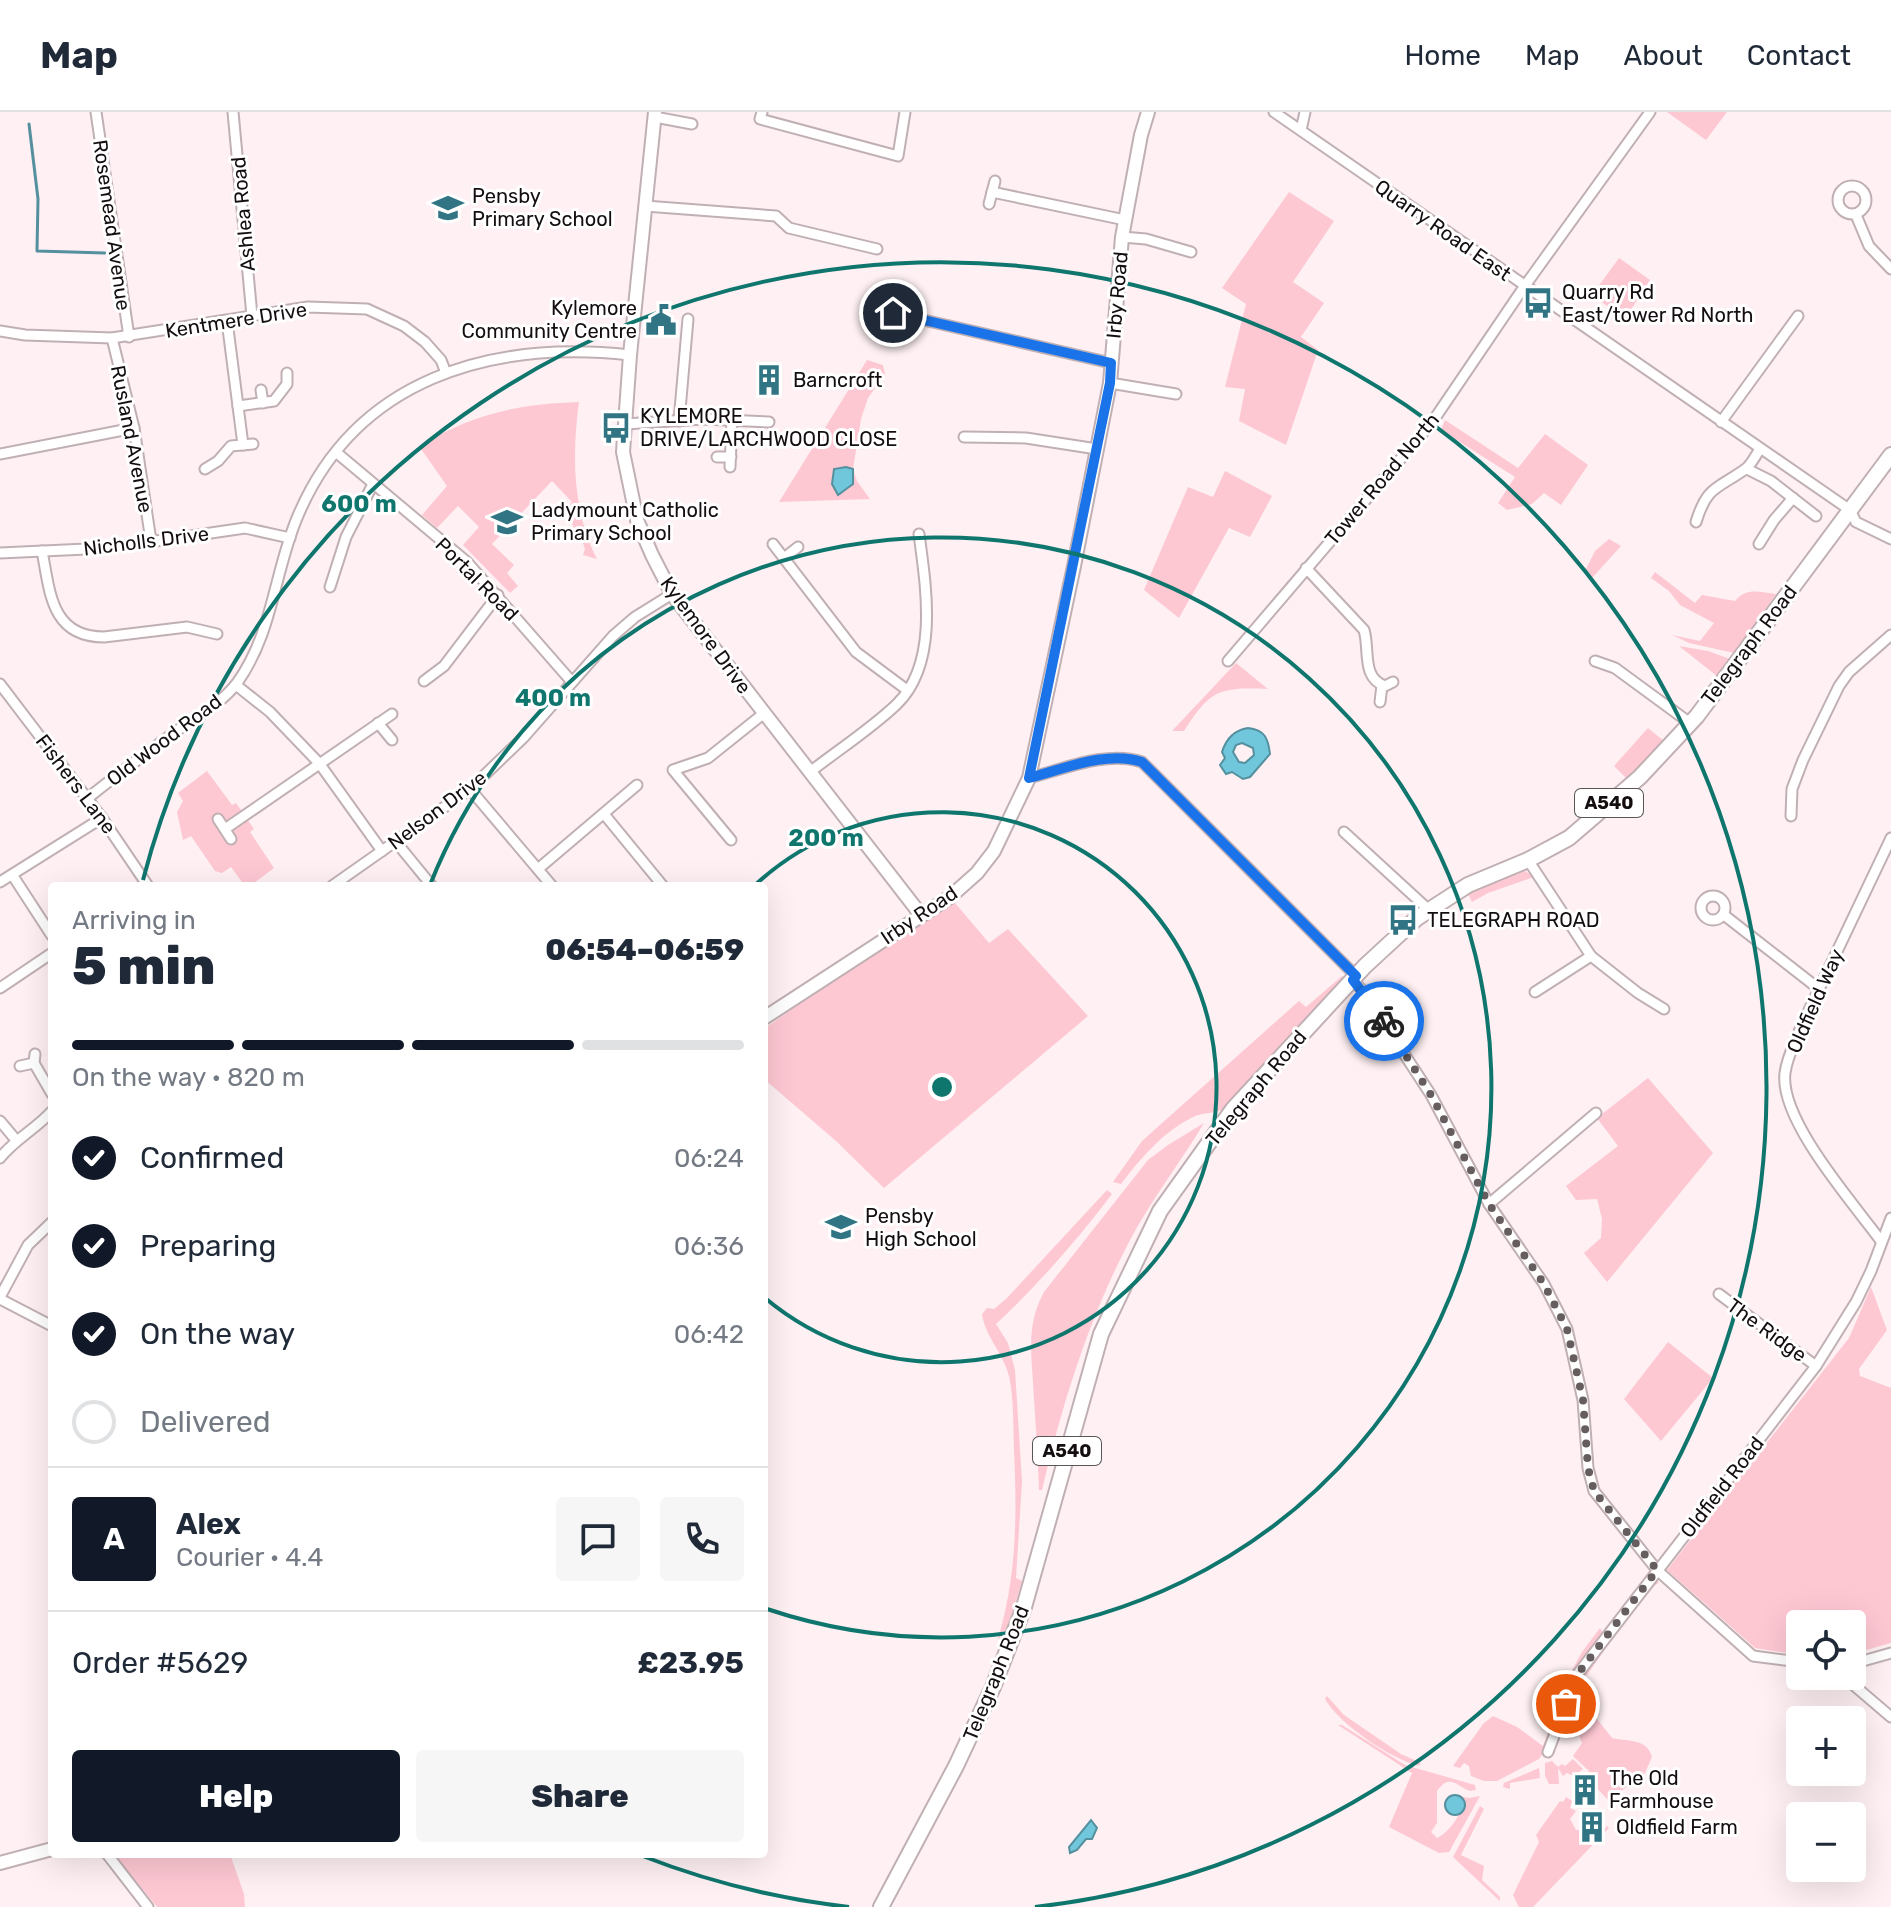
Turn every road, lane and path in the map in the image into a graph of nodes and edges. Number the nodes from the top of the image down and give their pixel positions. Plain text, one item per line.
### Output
1 (96, 112) edge
2 (233, 112) edge
3 (762, 112) edge
4 (905, 112) edge
5 (1148, 112) edge
6 (1274, 112) edge
7 (1305, 112) edge
8 (1650, 112) edge
9 (655, 114) edge
10 (692, 124) dead end
11 (1301, 130) junction
12 (995, 181) dead end
13 (992, 192) junction
14 (989, 204) dead end
15 (645, 206) junction
16 (1856, 215) dead end
17 (1125, 220) junction
18 (1122, 237) junction
19 (877, 249) dead end
20 (1191, 252) dead end
21 (1891, 269) edge
22 (1524, 287) junction
23 (893, 313) dead end
24 (252, 316) junction
25 (1798, 316) dead end
26 (688, 319) dead end
27 (227, 321) junction
28 (0, 331) edge
29 (129, 337) junction
30 (112, 338) junction
31 (630, 355) junction
32 (1111, 363) junction
33 (287, 373) dead end
34 (446, 373) junction
35 (1110, 383) junction
36 (261, 390) dead end
37 (1176, 394) dead end
38 (263, 403) junction
39 (238, 406) junction
40 (732, 419) junction
41 (679, 421) junction
42 (769, 422) dead end
43 (1721, 422) junction
44 (625, 424) junction
45 (134, 428) junction
46 (964, 437) dead end
47 (1097, 449) junction
48 (1760, 449) junction
49 (337, 453) junction
50 (0, 454) edge
51 (1891, 455) edge
52 (717, 457) dead end
53 (205, 469) dead end
54 (1747, 469) junction
55 (1885, 473) edge
56 (373, 484) junction
57 (1793, 498) junction
58 (1850, 510) junction
59 (1816, 516) dead end
60 (1696, 522) dead end
61 (919, 534) dead end
62 (290, 538) junction
63 (1891, 539) edge
64 (151, 541) junction
65 (773, 544) dead end
66 (1759, 544) dead end
67 (798, 547) dead end
68 (42, 551) junction
69 (0, 553) edge
70 (784, 558) junction
71 (1306, 568) junction
72 (330, 587) dead end
73 (672, 594) junction
74 (498, 595) junction
75 (217, 634) dead end
76 (1891, 635) edge
77 (1228, 661) dead end
78 (1595, 661) dead end
79 (424, 681) dead end
80 (572, 682) junction
81 (0, 684) edge
82 (236, 685) junction
83 (907, 690) junction
84 (1380, 702) dead end
85 (392, 714) dead end
86 (763, 714) junction
87 (378, 723) junction
88 (1690, 723) junction
89 (392, 740) dead end
90 (319, 763) junction
91 (810, 772) junction
92 (1029, 778) junction
93 (637, 785) dead end
94 (470, 789) junction
95 (88, 798) junction
96 (604, 814) junction
97 (1791, 816) dead end
98 (102, 818) junction
99 (218, 819) dead end
100 (225, 829) junction
101 (1344, 832) dead end
102 (1891, 838) edge
103 (231, 839) dead end
104 (731, 840) dead end
105 (396, 842) junction
106 (382, 851) junction
107 (1528, 860) junction
108 (538, 869) junction
109 (13, 876) junction
110 (0, 882) edge
111 (145, 882) edge
112 (338, 882) edge
113 (429, 882) edge
114 (549, 882) edge
115 (660, 882) edge
116 (1429, 910) junction
117 (921, 915) junction
118 (1724, 915) dead end
119 (48, 930) edge
120 (48, 956) edge
121 (1591, 956) junction
122 (1355, 978) junction
123 (0, 988) edge
124 (1819, 989) junction
125 (1535, 992) dead end
126 (1664, 1009) dead end
127 (768, 1015) edge
128 (20, 1066) dead end
129 (48, 1086) edge
130 (1596, 1113) dead end
131 (48, 1116) edge
132 (0, 1121) edge
133 (16, 1140) junction
134 (0, 1158) edge
135 (1489, 1204) junction
136 (1891, 1218) edge
137 (48, 1226) edge
138 (1885, 1239) edge
139 (1719, 1294) dead end
140 (0, 1298) edge
141 (48, 1324) edge
142 (1816, 1366) junction
143 (1657, 1570) junction
144 (1891, 1653) edge
145 (1786, 1660) edge
146 (1866, 1660) edge
147 (1859, 1690) edge
148 (1891, 1717) edge
149 (1548, 1752) dead end
150 (48, 1850) edge
151 (110, 1858) edge
152 (0, 1863) edge
153 (148, 1907) edge
154 (881, 1907) edge

1 - 29 street, Rosemead Avenue
2 - 24 street, Ashlea Road
3 - 4 street
5 - 17 street, Irby Road
6 - 11 street, Quarry Road East
7 - 11 street
8 - 22 street, Tower Road North
9 - 10 street
9 - 15 street, Kylemore Drive
11 - 22 street, Quarry Road East
12 - 13 street
13 - 14 street
13 - 17 street
15 - 19 street
15 - 31 street, Kylemore Drive
16 - 21 street
17 - 18 street, Irby Road
18 - 20 street
18 - 32 street, Irby Road
22 - 43 street, Quarry Road East
22 - 71 street, Tower Road North
23 - 32 street
24 - 27 street, Kentmere Drive
24 - 34 street, Kentmere Drive
25 - 43 street
26 - 41 street
27 - 29 street, Kentmere Drive
27 - 39 street
28 - 30 street, Kentmere Drive
29 - 30 street, Kentmere Drive
30 - 45 street, Rusland Avenue
31 - 34 street, Old Wood Road
31 - 44 street, Kylemore Drive
32 - 35 street, Irby Road
33 - 38 street
34 - 49 street, Old Wood Road
35 - 37 street
35 - 47 street, Irby Road
36 - 38 street
38 - 39 street
39 - 53 street
40 - 41 street
40 - 42 street
40 - 52 street
41 - 44 street
43 - 48 street, Quarry Road East
44 - 73 street, Kylemore Drive
45 - 50 street
45 - 64 street, Rusland Avenue
46 - 47 street
47 - 92 street, Irby Road
48 - 54 street
48 - 58 street, Quarry Road East
49 - 56 street, Portal Road
49 - 62 street, Old Wood Road
51 - 55 main road, Telegraph Road / A540
54 - 57 street
54 - 60 street
55 - 58 main road, Telegraph Road / A540
56 - 72 street
56 - 74 street, Portal Road
57 - 59 street
57 - 66 street
58 - 63 street, Quarry Road East
58 - 88 main road, Telegraph Road / A540
61 - 83 street
62 - 64 street, Nicholls Drive
62 - 82 street, Old Wood Road
64 - 68 street, Nicholls Drive
65 - 70 street
67 - 70 street
68 - 69 street, Nicholls Drive
68 - 75 street
70 - 83 street
71 - 77 street, Tower Road North
71 - 84 street
73 - 80 street, Nelson Drive
73 - 86 street, Kylemore Drive
74 - 79 street
74 - 80 street, Portal Road
76 - 97 street
78 - 88 street
80 - 94 street, Nelson Drive
81 - 95 street, Fishers Lane
82 - 90 street
82 - 95 street, Old Wood Road
83 - 91 street
85 - 87 street
86 - 91 street, Kylemore Drive
86 - 104 street
87 - 89 street
87 - 90 street
88 - 107 main road, Telegraph Road / A540
90 - 100 street
90 - 106 street
91 - 117 street, Kylemore Drive
92 - 117 street, Irby Road
92 - 122 street
93 - 96 street
94 - 105 street, Nelson Drive
94 - 108 street
95 - 98 street, Fishers Lane
96 - 108 street
96 - 115 street
98 - 109 street
98 - 111 street, Fishers Lane
99 - 100 street
100 - 103 street
101 - 116 street
102 - 124 street, Oldfield Way
105 - 106 street, Nelson Drive
105 - 113 street
106 - 112 street, Nelson Drive
107 - 116 main road, Telegraph Road / A540
107 - 121 street
108 - 114 street
109 - 110 street
109 - 119 street
116 - 122 main road, Telegraph Road / A540
117 - 127 street, Irby Road
118 - 124 street
120 - 123 street
121 - 125 street
121 - 126 street
122 - 135 street
122 - 154 main road, Telegraph Road / A540
124 - 138 street, Oldfield Way
128 - 129 street
130 - 135 street
131 - 133 street
132 - 133 street
133 - 134 street
135 - 143 street
136 - 138 street, Oldfield Road
137 - 140 street
138 - 142 street, Oldfield Road
139 - 142 street, The Ridge
140 - 141 street
142 - 143 street, Oldfield Road
143 - 145 street
143 - 149 street, Oldfield Road
144 - 146 street
147 - 148 street
150 - 152 street
151 - 153 street

